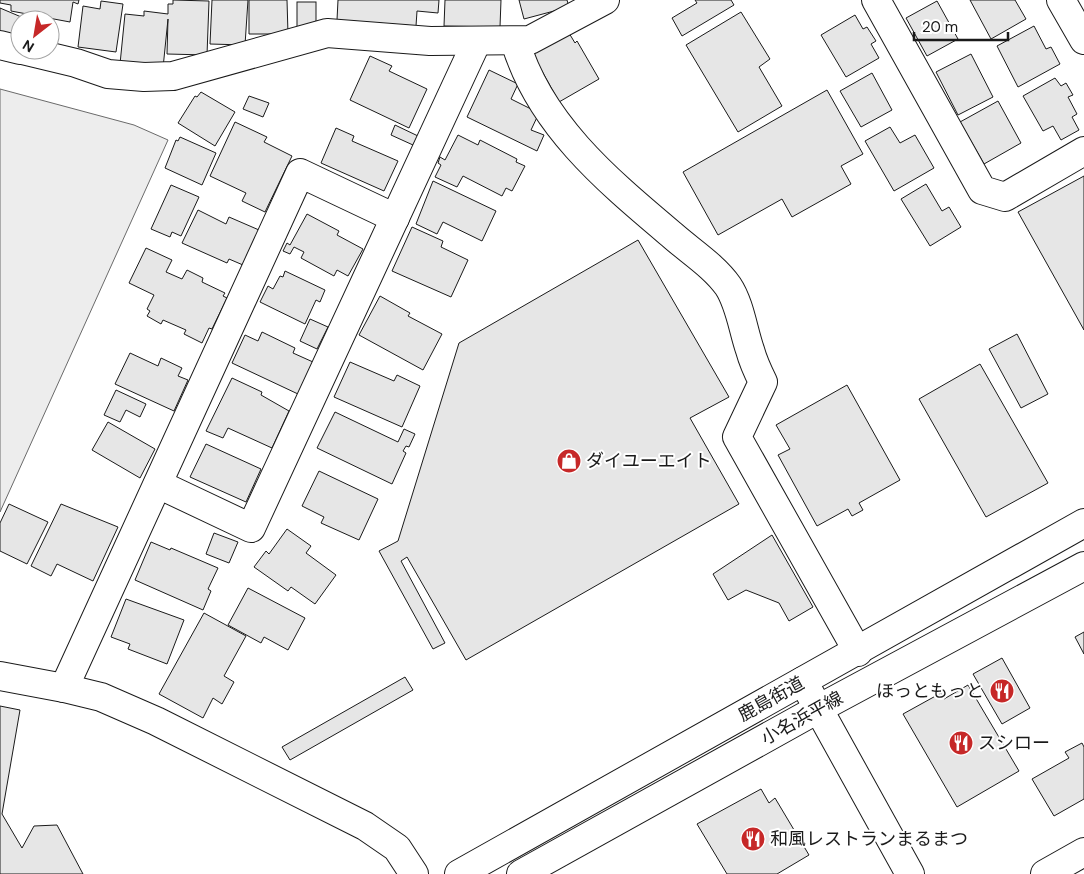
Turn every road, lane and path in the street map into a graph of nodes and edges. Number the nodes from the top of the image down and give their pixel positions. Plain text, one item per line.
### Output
1 (606, 0) edge
2 (876, 0) edge
3 (1061, 0) edge
4 (515, 40) junction
5 (1084, 40) edge
6 (477, 41) junction
7 (60, 59) edge
8 (1084, 151) edge
9 (395, 218) junction
10 (158, 484) junction
11 (1084, 523) edge
12 (1084, 566) edge
13 (858, 652) junction
14 (0, 676) edge
15 (803, 681) junction
16 (64, 688) junction
17 (818, 709) junction
18 (1084, 852) edge
19 (414, 874) edge
20 (459, 874) edge
21 (522, 874) edge
22 (910, 874) edge
23 (1045, 874) edge

1 - 4 street
2 - 8 street
3 - 5 street
4 - 6 street
4 - 13 street
6 - 7 street
6 - 9 street
9 - 10 street
9 - 10 street
10 - 16 street
11 - 13 street, 鹿島街道
12 - 17 street, 小名浜平線
13 - 15 street, 鹿島街道
14 - 16 street
15 - 17 street
15 - 20 street, 鹿島街道
16 - 19 street
17 - 21 street, 小名浜平線
17 - 22 street
18 - 23 street

